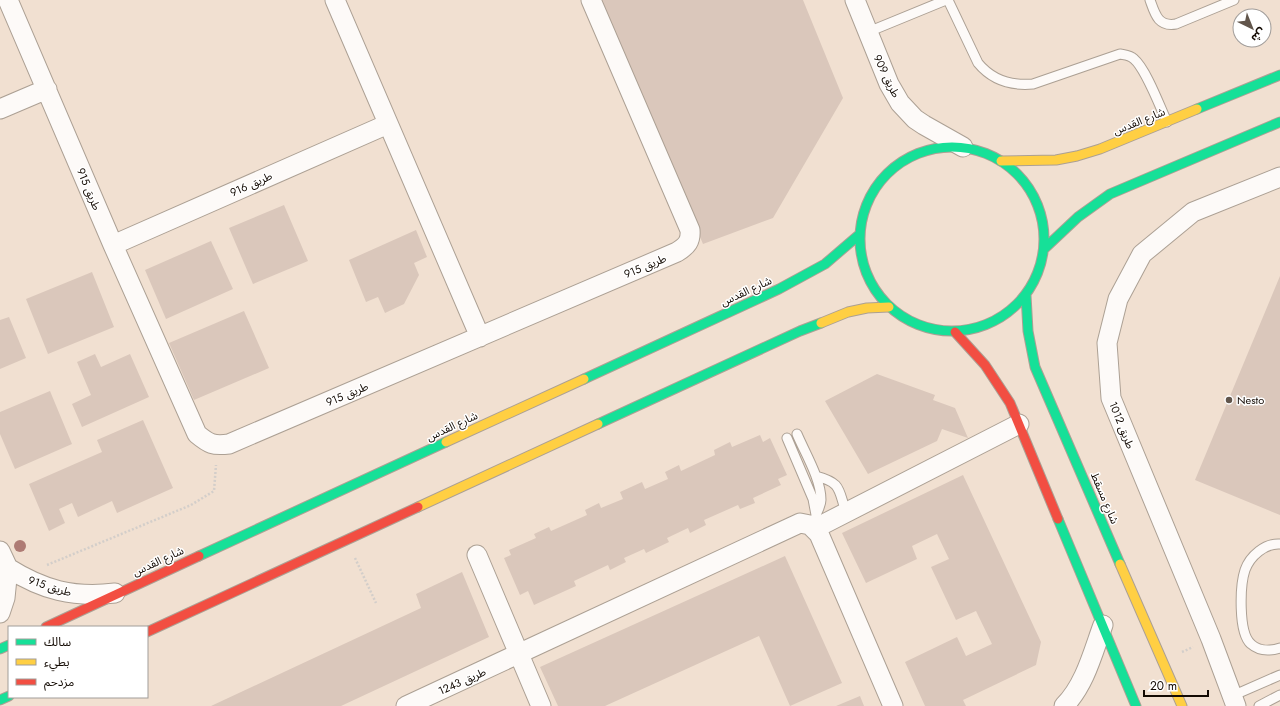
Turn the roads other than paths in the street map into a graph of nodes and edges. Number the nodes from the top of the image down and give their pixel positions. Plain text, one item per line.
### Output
1 (8, 0) edge
2 (335, 0) edge
3 (591, 0) edge
4 (855, 0) edge
5 (947, 0) edge
6 (1150, 0) edge
7 (1234, 0) edge
8 (868, 32) junction
9 (1280, 75) edge
10 (46, 89) junction
11 (0, 109) edge
12 (1167, 122) junction
13 (1280, 122) edge
14 (388, 124) junction
15 (963, 148) junction
16 (1001, 161) junction
17 (1280, 177) edge
18 (860, 234) junction
19 (113, 245) junction
20 (1044, 249) junction
21 (1026, 295) junction
22 (889, 307) junction
23 (954, 332) junction
24 (480, 338) junction
25 (1019, 424) junction
26 (797, 434) dead end
27 (787, 438) dead end
28 (816, 476) junction
29 (846, 512) junction
30 (815, 522) junction
31 (1280, 544) edge
32 (477, 554) dead end
33 (4, 560) edge
34 (119, 592) junction
35 (0, 613) edge
36 (48, 626) edge
37 (1103, 626) junction
38 (148, 632) edge
39 (1280, 648) edge
40 (518, 655) junction
41 (1280, 675) edge
42 (1280, 695) edge
43 (1234, 701) edge
44 (406, 706) edge
45 (541, 706) edge
46 (893, 706) edge
47 (1064, 706) edge
48 (1136, 706) edge
49 (1182, 706) edge
50 (1259, 706) edge

1 - 10 street, طريق 915
2 - 14 street
3 - 24 street, طريق 915
4 - 8 street, طريق 909
5 - 8 lane
5 - 12 lane
6 - 7 lane
8 - 15 street, طريق 909
9 - 12 main road, شارع القدس
10 - 11 street
10 - 19 street, طريق 915
12 - 16 main road, شارع القدس
13 - 20 main road
14 - 19 street, طريق 916
14 - 24 street
15 - 16 main road
15 - 18 main road
16 - 20 main road
17 - 43 street, طريق 1012
18 - 22 main road
18 - 34 main road, شارع القدس
19 - 24 street, طريق 915
20 - 21 main road
21 - 23 main road
21 - 49 main road, شارع مسقط
22 - 23 main road
22 - 38 main road
23 - 25 main road
25 - 29 street
25 - 37 main road
26 - 28 lane
27 - 30 lane
28 - 29 lane
28 - 30 lane
29 - 30 street
30 - 40 street, طريق 1243
30 - 46 street
31 - 39 lane
32 - 40 street
33 - 34 street, طريق 915
33 - 35 street, طريق 915
34 - 36 main road, شارع القدس
37 - 47 street
37 - 48 main road
40 - 44 street, طريق 1243
40 - 45 street
41 - 43 lane, طريق 1012
42 - 50 lane

